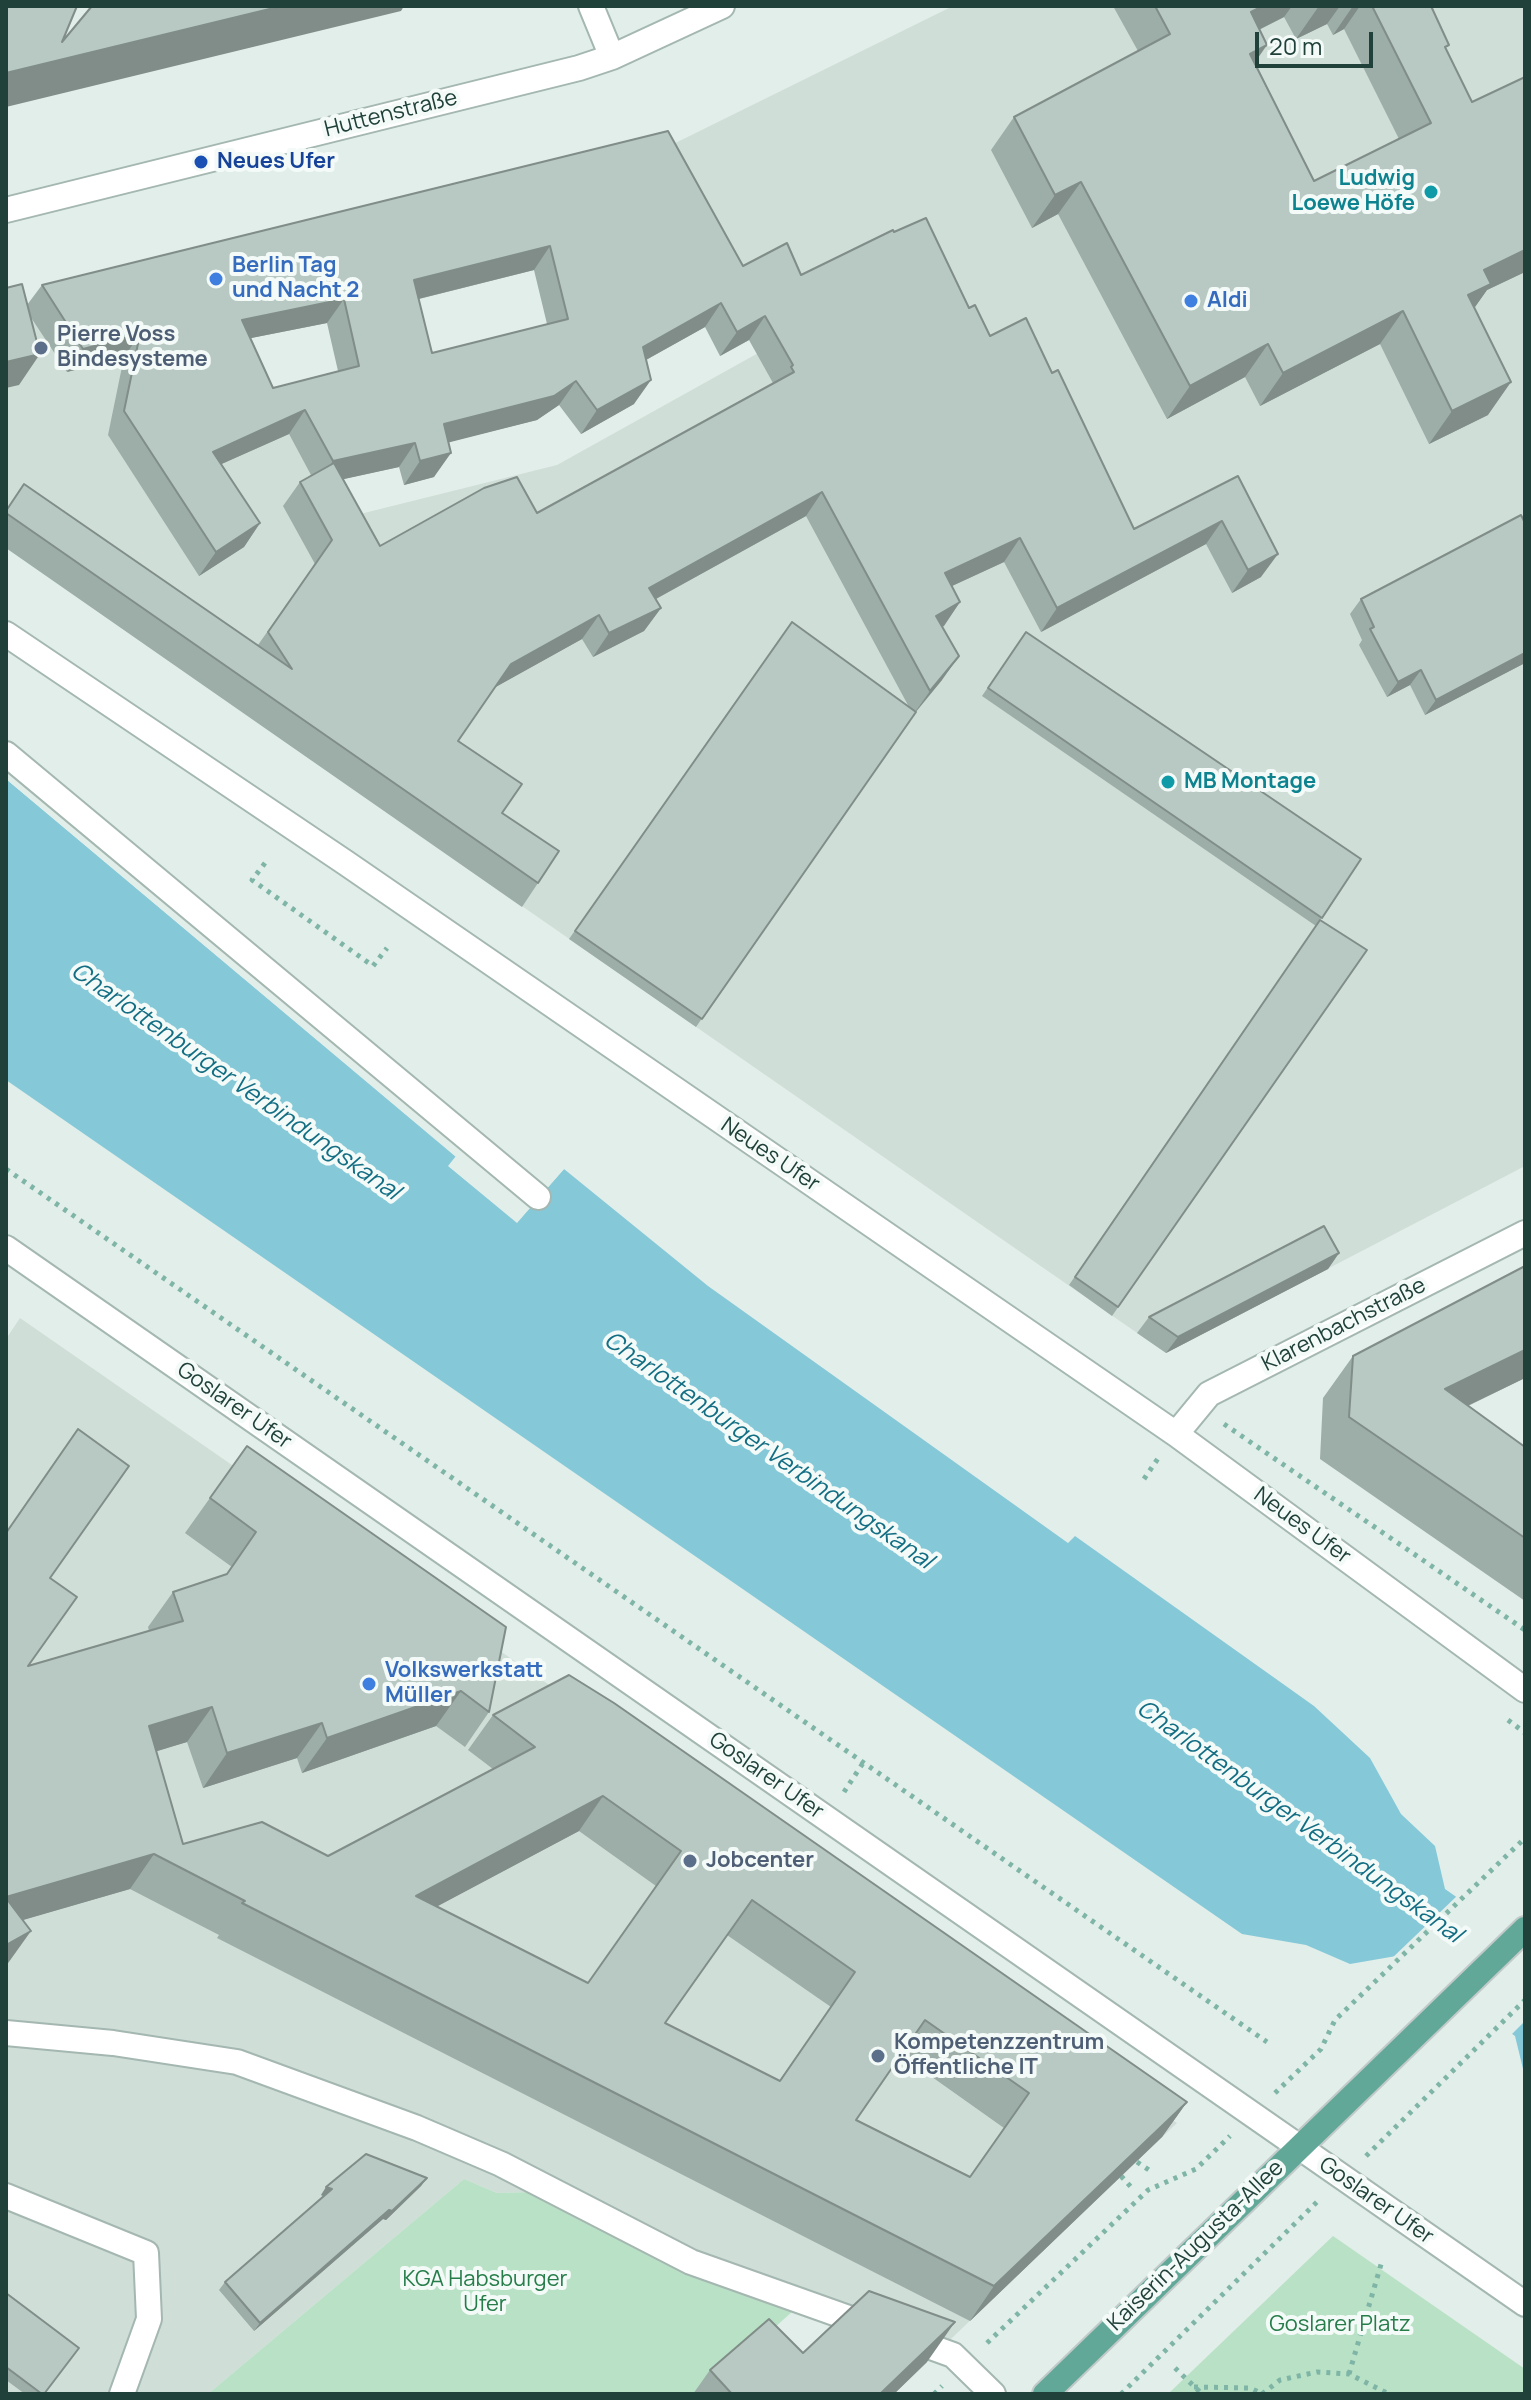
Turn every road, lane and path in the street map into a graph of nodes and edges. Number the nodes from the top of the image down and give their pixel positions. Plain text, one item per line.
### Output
1 (591, 6) edge
2 (722, 6) edge
3 (612, 57) junction
4 (6, 210) edge
5 (6, 634) edge
6 (6, 754) edge
7 (265, 863) dead end
8 (387, 948) dead end
9 (6, 1169) edge
10 (538, 1197) dead end
11 (1525, 1233) edge
12 (6, 1248) edge
13 (1224, 1424) dead end
14 (1176, 1434) junction
15 (1525, 1630) edge
16 (1525, 1690) edge
17 (863, 1763) junction
18 (837, 1802) dead end
19 (1525, 1838) edge
20 (1525, 1929) edge
21 (1525, 2000) edge
22 (6, 2033) edge
23 (1267, 2042) dead end
24 (1321, 2049) dead end
25 (1396, 2126) dead end
26 (1299, 2147) junction
27 (1137, 2162) edge
28 (1196, 2169) dead end
29 (1149, 2170) edge
30 (1121, 2176) edge
31 (1131, 2187) edge
32 (6, 2196) edge
33 (1303, 2216) dead end
34 (1382, 2261) dead end
35 (1525, 2304) edge
36 (964, 2366) junction
37 (1175, 2368) dead end
38 (1349, 2374) junction
39 (1194, 2387) junction
40 (122, 2394) edge
41 (934, 2394) edge
42 (993, 2394) edge
43 (1045, 2394) edge
44 (1121, 2394) edge
45 (1202, 2394) edge
46 (1262, 2394) edge
47 (1389, 2394) edge

1 - 3 street
2 - 3 street, Huttenstraße
3 - 4 street, Huttenstraße
5 - 14 street, Neues Ufer
6 - 10 street
7 - 8 path
9 - 17 path
11 - 14 street, Klarenbachstraße
12 - 26 street, Goslarer Ufer
13 - 15 path
14 - 16 street, Neues Ufer
17 - 18 path
17 - 23 path
19 - 24 path
20 - 26 main road, Kaiserin-Augusta-Allee
21 - 25 path
22 - 36 street
26 - 35 street, Goslarer Ufer
26 - 43 main road, Kaiserin-Augusta-Allee
27 - 29 path
28 - 36 path
30 - 31 path
32 - 40 street
33 - 44 path
34 - 38 path
36 - 41 path
36 - 42 street
37 - 39 path
38 - 46 path
38 - 47 path
39 - 45 path
39 - 46 path

